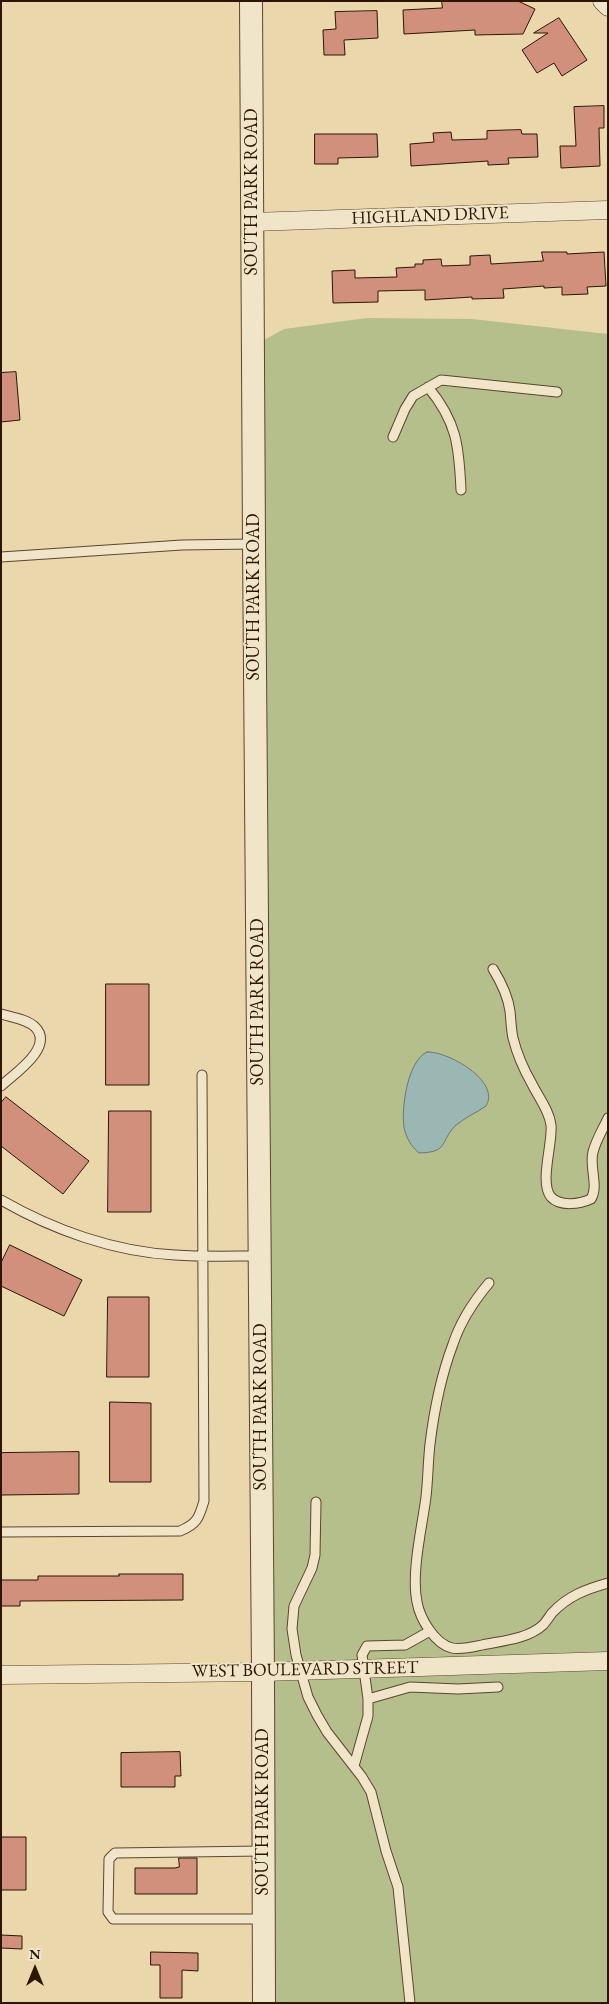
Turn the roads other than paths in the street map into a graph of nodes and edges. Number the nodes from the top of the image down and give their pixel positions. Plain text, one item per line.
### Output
1 (252, 1) edge
2 (602, 1) edge
3 (608, 7) edge
4 (608, 210) edge
5 (252, 222) junction
6 (428, 386) junction
7 (557, 392) dead end
8 (393, 437) dead end
9 (461, 490) dead end
10 (254, 544) junction
11 (1, 556) edge
12 (493, 969) dead end
13 (1, 1014) edge
14 (202, 1075) dead end
15 (1, 1086) edge
16 (608, 1118) edge
17 (1, 1200) edge
18 (204, 1256) junction
19 (260, 1256) junction
20 (489, 1282) dead end
21 (316, 1502) dead end
22 (1, 1532) edge
23 (608, 1583) edge
24 (430, 1631) junction
25 (608, 1661) edge
26 (363, 1668) junction
27 (301, 1670) junction
28 (263, 1672) junction
29 (1, 1675) edge
30 (498, 1687) dead end
31 (368, 1699) junction
32 (354, 1766) junction
33 (263, 1851) junction
34 (263, 1919) junction
35 (264, 2003) edge
36 (410, 2003) edge

1 - 5 street, SOUTH PARK ROAD
2 - 3 street
4 - 5 street, HIGHLAND DRIVE
5 - 10 street, SOUTH PARK ROAD
6 - 7 lane
6 - 8 lane
6 - 9 lane
10 - 11 lane
10 - 19 street, SOUTH PARK ROAD
12 - 16 lane
13 - 15 lane
14 - 18 lane
17 - 18 lane
18 - 19 lane
18 - 22 lane
19 - 28 street, SOUTH PARK ROAD
20 - 24 lane
21 - 27 lane
23 - 24 lane
24 - 26 lane
25 - 26 street, WEST BOULEVARD STREET
26 - 27 street, WEST BOULEVARD STREET
26 - 31 lane
27 - 28 street, WEST BOULEVARD STREET
27 - 32 lane
28 - 29 street, WEST BOULEVARD STREET
28 - 33 street, SOUTH PARK ROAD
30 - 31 lane
31 - 32 lane
32 - 36 lane
33 - 34 street, SOUTH PARK ROAD
33 - 34 lane
34 - 35 street, SOUTH PARK ROAD

